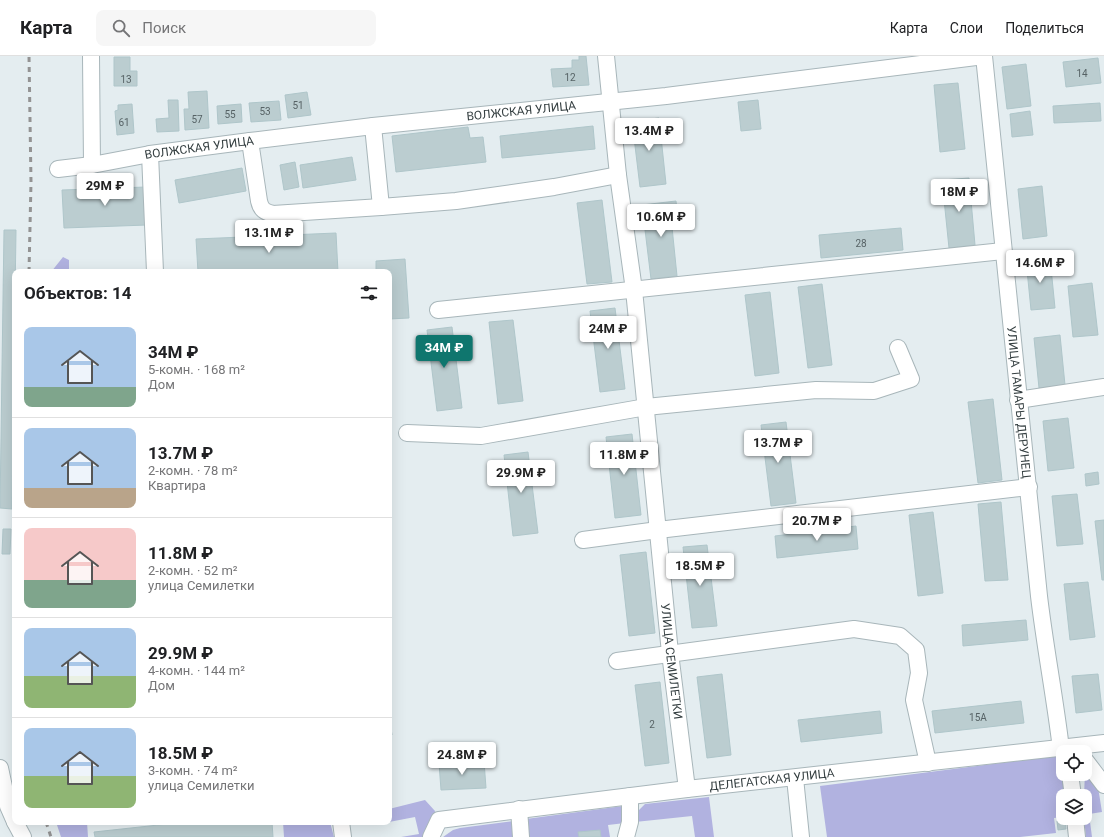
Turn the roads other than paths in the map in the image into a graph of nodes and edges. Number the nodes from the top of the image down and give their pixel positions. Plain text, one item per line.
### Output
1 (91, 56) edge
2 (606, 56) edge
3 (984, 56) edge
4 (611, 102) junction
5 (373, 126) junction
6 (250, 141) junction
7 (150, 154) junction
8 (92, 165) junction
9 (58, 169) dead end
10 (618, 174) junction
11 (381, 206) junction
12 (1003, 251) junction
13 (155, 269) edge
14 (634, 290) junction
15 (438, 310) dead end
16 (898, 348) dead end
17 (1104, 387) edge
18 (1018, 400) junction
19 (646, 407) junction
20 (407, 432) dead end
21 (1029, 487) junction
22 (658, 530) junction
23 (583, 540) dead end
24 (670, 653) junction
25 (617, 661) dead end
26 (1104, 744) edge
27 (1072, 745) edge
28 (1092, 747) edge
29 (1056, 752) edge
30 (928, 763) junction
31 (0, 768) edge
32 (1092, 772) edge
33 (794, 778) junction
34 (1104, 785) edge
35 (687, 789) junction
36 (630, 796) junction
37 (519, 810) junction
38 (12, 815) edge
39 (16, 825) edge
40 (341, 825) edge
41 (1076, 825) edge
42 (22, 837) edge
43 (343, 837) edge
44 (431, 837) edge
45 (521, 837) edge
46 (626, 837) edge
47 (801, 837) edge
48 (1077, 837) edge

1 - 8 street
2 - 4 street, УЛИЦА СЕМИЛЕТКИ
3 - 4 street, ВОЛЖСКАЯ УЛИЦА
3 - 12 street, УЛИЦА ТАМАРЫ ДЕРУНЕЦ
4 - 5 street, ВОЛЖСКАЯ УЛИЦА
4 - 10 street, УЛИЦА СЕМИЛЕТКИ
5 - 6 street, ВОЛЖСКАЯ УЛИЦА
5 - 11 street
6 - 7 street, ВОЛЖСКАЯ УЛИЦА
6 - 11 street
7 - 8 street, ВОЛЖСКАЯ УЛИЦА
7 - 13 street
8 - 9 street, ВОЛЖСКАЯ УЛИЦА
10 - 11 street
10 - 14 street, УЛИЦА СЕМИЛЕТКИ
12 - 14 street
12 - 18 street, УЛИЦА ТАМАРЫ ДЕРУНЕЦ
14 - 15 street
14 - 19 street, УЛИЦА СЕМИЛЕТКИ
16 - 19 street
17 - 18 street
18 - 21 street, УЛИЦА ТАМАРЫ ДЕРУНЕЦ
19 - 20 street
19 - 22 street, УЛИЦА СЕМИЛЕТКИ
21 - 22 street
21 - 27 street, УЛИЦА ТАМАРЫ ДЕРУНЕЦ
22 - 23 street
22 - 24 street, УЛИЦА СЕМИЛЕТКИ
24 - 25 street
24 - 30 street
24 - 35 street, УЛИЦА СЕМИЛЕТКИ
26 - 28 street, ДЕЛЕГАТСКАЯ УЛИЦА
29 - 30 street, ДЕЛЕГАТСКАЯ УЛИЦА
30 - 33 street, ДЕЛЕГАТСКАЯ УЛИЦА
31 - 38 street
32 - 34 street
33 - 35 street, ДЕЛЕГАТСКАЯ УЛИЦА
33 - 47 street
35 - 36 street, ДЕЛЕГАТСКАЯ УЛИЦА
36 - 37 street, ДЕЛЕГАТСКАЯ УЛИЦА
36 - 46 street
37 - 44 street, ДЕЛЕГАТСКАЯ УЛИЦА
37 - 45 street
39 - 42 street
40 - 43 street
41 - 48 street

